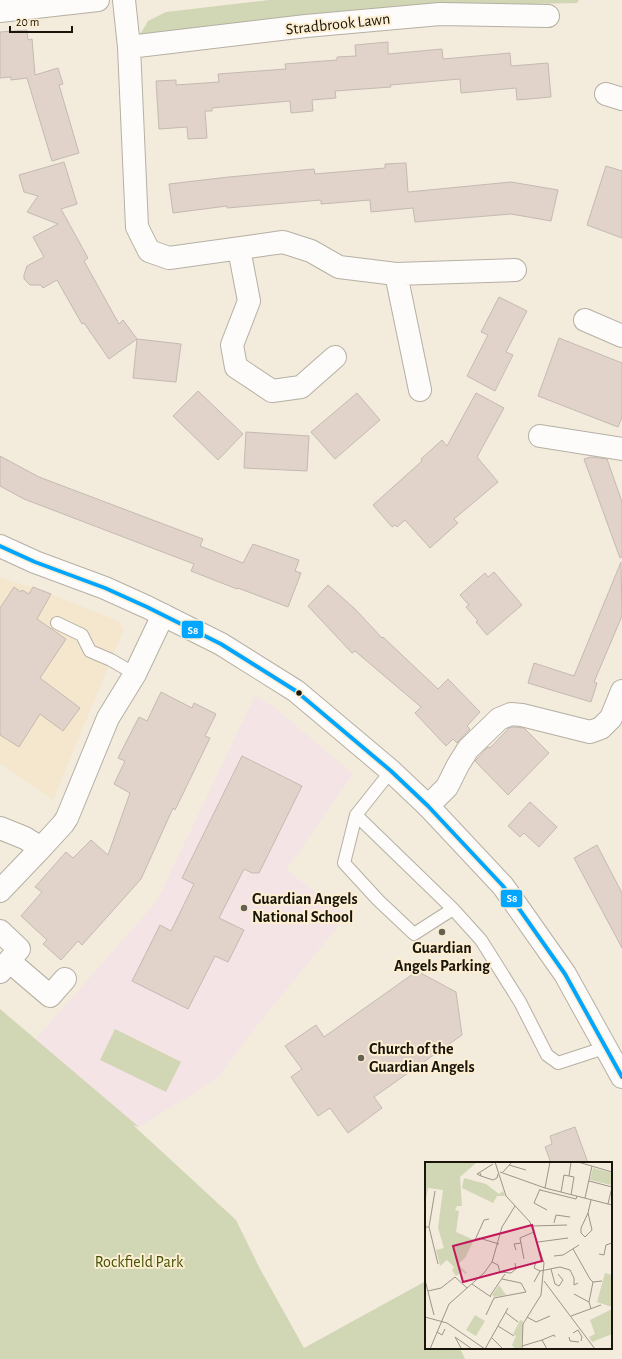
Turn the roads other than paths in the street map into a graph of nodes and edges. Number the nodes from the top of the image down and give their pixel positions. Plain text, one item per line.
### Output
1 (98, 0) edge
2 (124, 0) edge
3 (8, 6) edge
4 (548, 16) dead end
5 (129, 46) junction
6 (239, 249) junction
7 (515, 270) dead end
8 (396, 274) junction
9 (585, 320) dead end
10 (622, 336) edge
11 (335, 357) dead end
12 (420, 390) dead end
13 (540, 436) dead end
14 (622, 449) edge
15 (0, 546) edge
16 (163, 615) junction
17 (57, 623) dead end
18 (135, 674) junction
19 (622, 691) edge
20 (391, 771) junction
21 (428, 806) junction
22 (356, 815) junction
23 (0, 828) edge
24 (41, 848) junction
25 (0, 891) edge
26 (453, 909) junction
27 (0, 931) edge
28 (4, 966) edge
29 (65, 979) dead end
30 (606, 1048) junction
31 (622, 1077) edge

1 - 3 street
2 - 5 street
4 - 5 street, Stradbrook Lawn
5 - 6 street
6 - 8 street
6 - 11 street
7 - 8 street
8 - 12 street
9 - 10 street
13 - 14 street
15 - 16 street
16 - 18 street
16 - 20 street
17 - 18 lane
18 - 24 street
19 - 21 street
20 - 21 street
20 - 22 lane
21 - 30 street
22 - 26 lane
22 - 26 lane
23 - 24 street
24 - 25 street
26 - 30 lane
27 - 28 street
28 - 29 street
30 - 31 street

